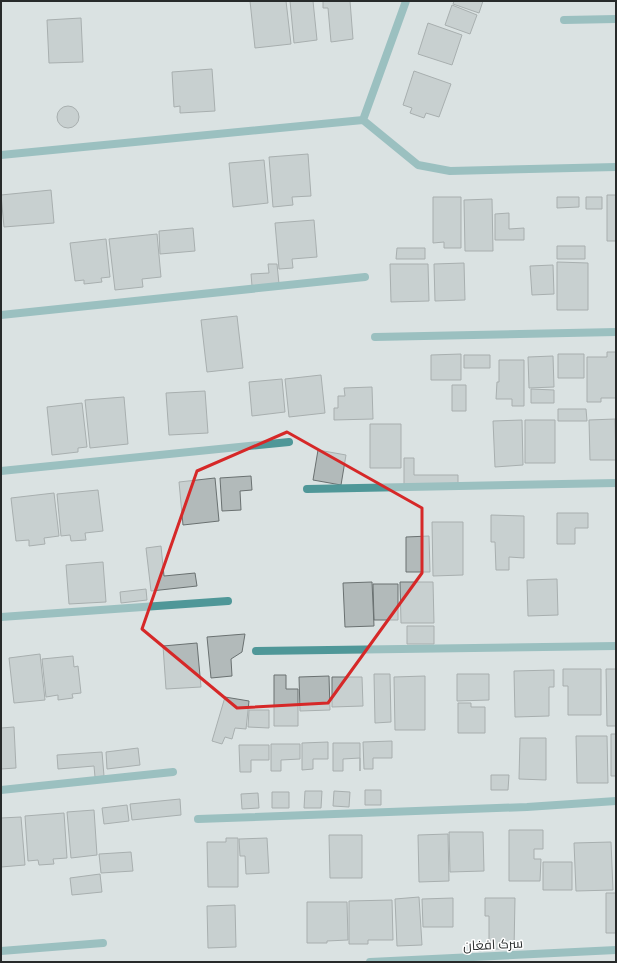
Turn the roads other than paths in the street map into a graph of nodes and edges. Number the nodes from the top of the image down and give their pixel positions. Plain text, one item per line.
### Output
1 (406, 1) edge
2 (616, 19) edge
3 (564, 20) dead end
4 (363, 120) junction
5 (1, 155) edge
6 (616, 167) edge
7 (365, 277) dead end
8 (1, 315) edge
9 (616, 332) edge
10 (376, 337) dead end
11 (289, 442) dead end
12 (1, 471) edge
13 (616, 483) edge
14 (307, 489) dead end
15 (228, 601) dead end
16 (1, 617) edge
17 (616, 646) edge
18 (256, 651) dead end
19 (173, 772) dead end
20 (1, 790) edge
21 (616, 801) edge
22 (198, 819) dead end
23 (103, 943) dead end
24 (616, 950) edge
25 (1, 952) edge
26 (370, 962) edge

1 - 4 street
2 - 3 street
4 - 5 street
4 - 6 street
7 - 8 street
9 - 10 street
11 - 12 street
13 - 14 street
15 - 16 street
17 - 18 street
19 - 20 street
21 - 22 street
23 - 25 street
24 - 26 street, سرک افغان

